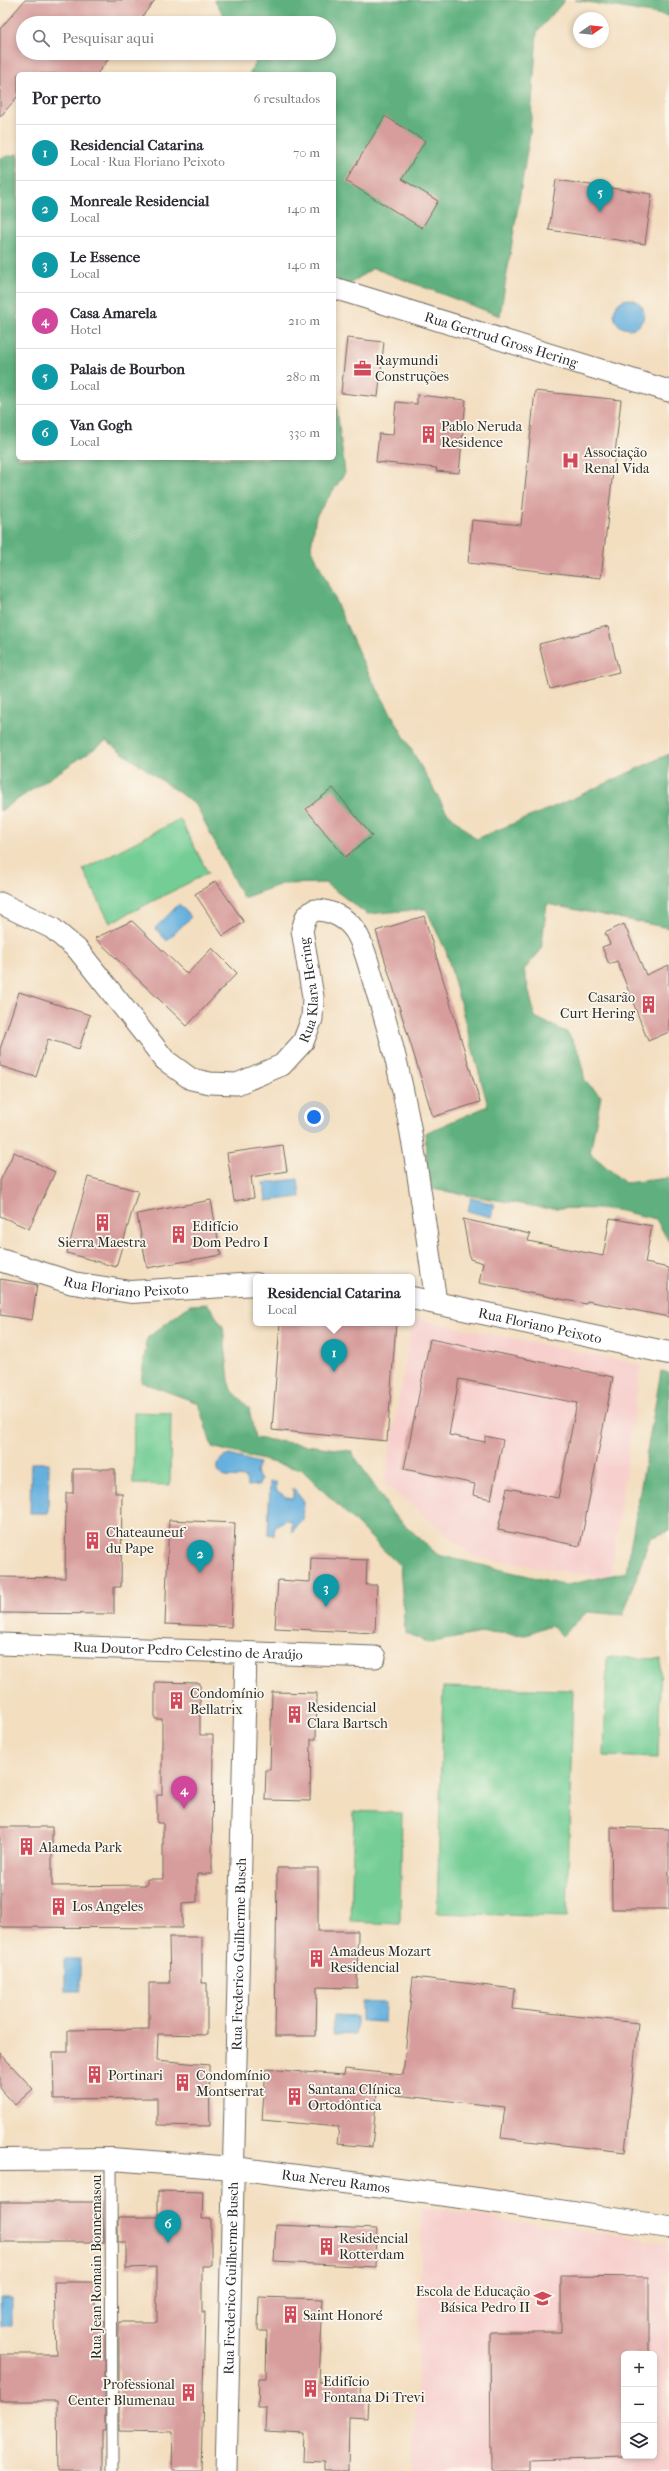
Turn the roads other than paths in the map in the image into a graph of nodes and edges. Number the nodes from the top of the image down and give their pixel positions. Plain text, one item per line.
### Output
1 (336, 289) edge
2 (669, 391) edge
3 (0, 902) edge
4 (0, 1260) edge
5 (253, 1284) edge
6 (415, 1298) edge
7 (436, 1302) junction
8 (669, 1353) edge
9 (0, 1644) edge
10 (246, 1653) junction
11 (375, 1657) dead end
12 (111, 2159) junction
13 (0, 2160) edge
14 (234, 2168) junction
15 (669, 2227) edge
16 (112, 2471) edge
17 (226, 2471) edge

1 - 2 street, Rua Gertrud Gross Hering
3 - 7 street, Rua Klara Hering
4 - 5 main road, Rua Floriano Peixoto
6 - 7 main road, Rua Floriano Peixoto
7 - 8 main road, Rua Floriano Peixoto
9 - 10 street, Rua Doutor Pedro Celestino de Araújo
10 - 11 street, Rua Doutor Pedro Celestino de Araújo
10 - 14 street, Rua Frederico Guilherme Busch
12 - 13 main road, Rua Nereu Ramos
12 - 14 main road, Rua Nereu Ramos
12 - 16 lane, Rua Jean Romain Bonnemasou
14 - 15 main road, Rua Nereu Ramos
14 - 17 street, Rua Frederico Guilherme Busch

